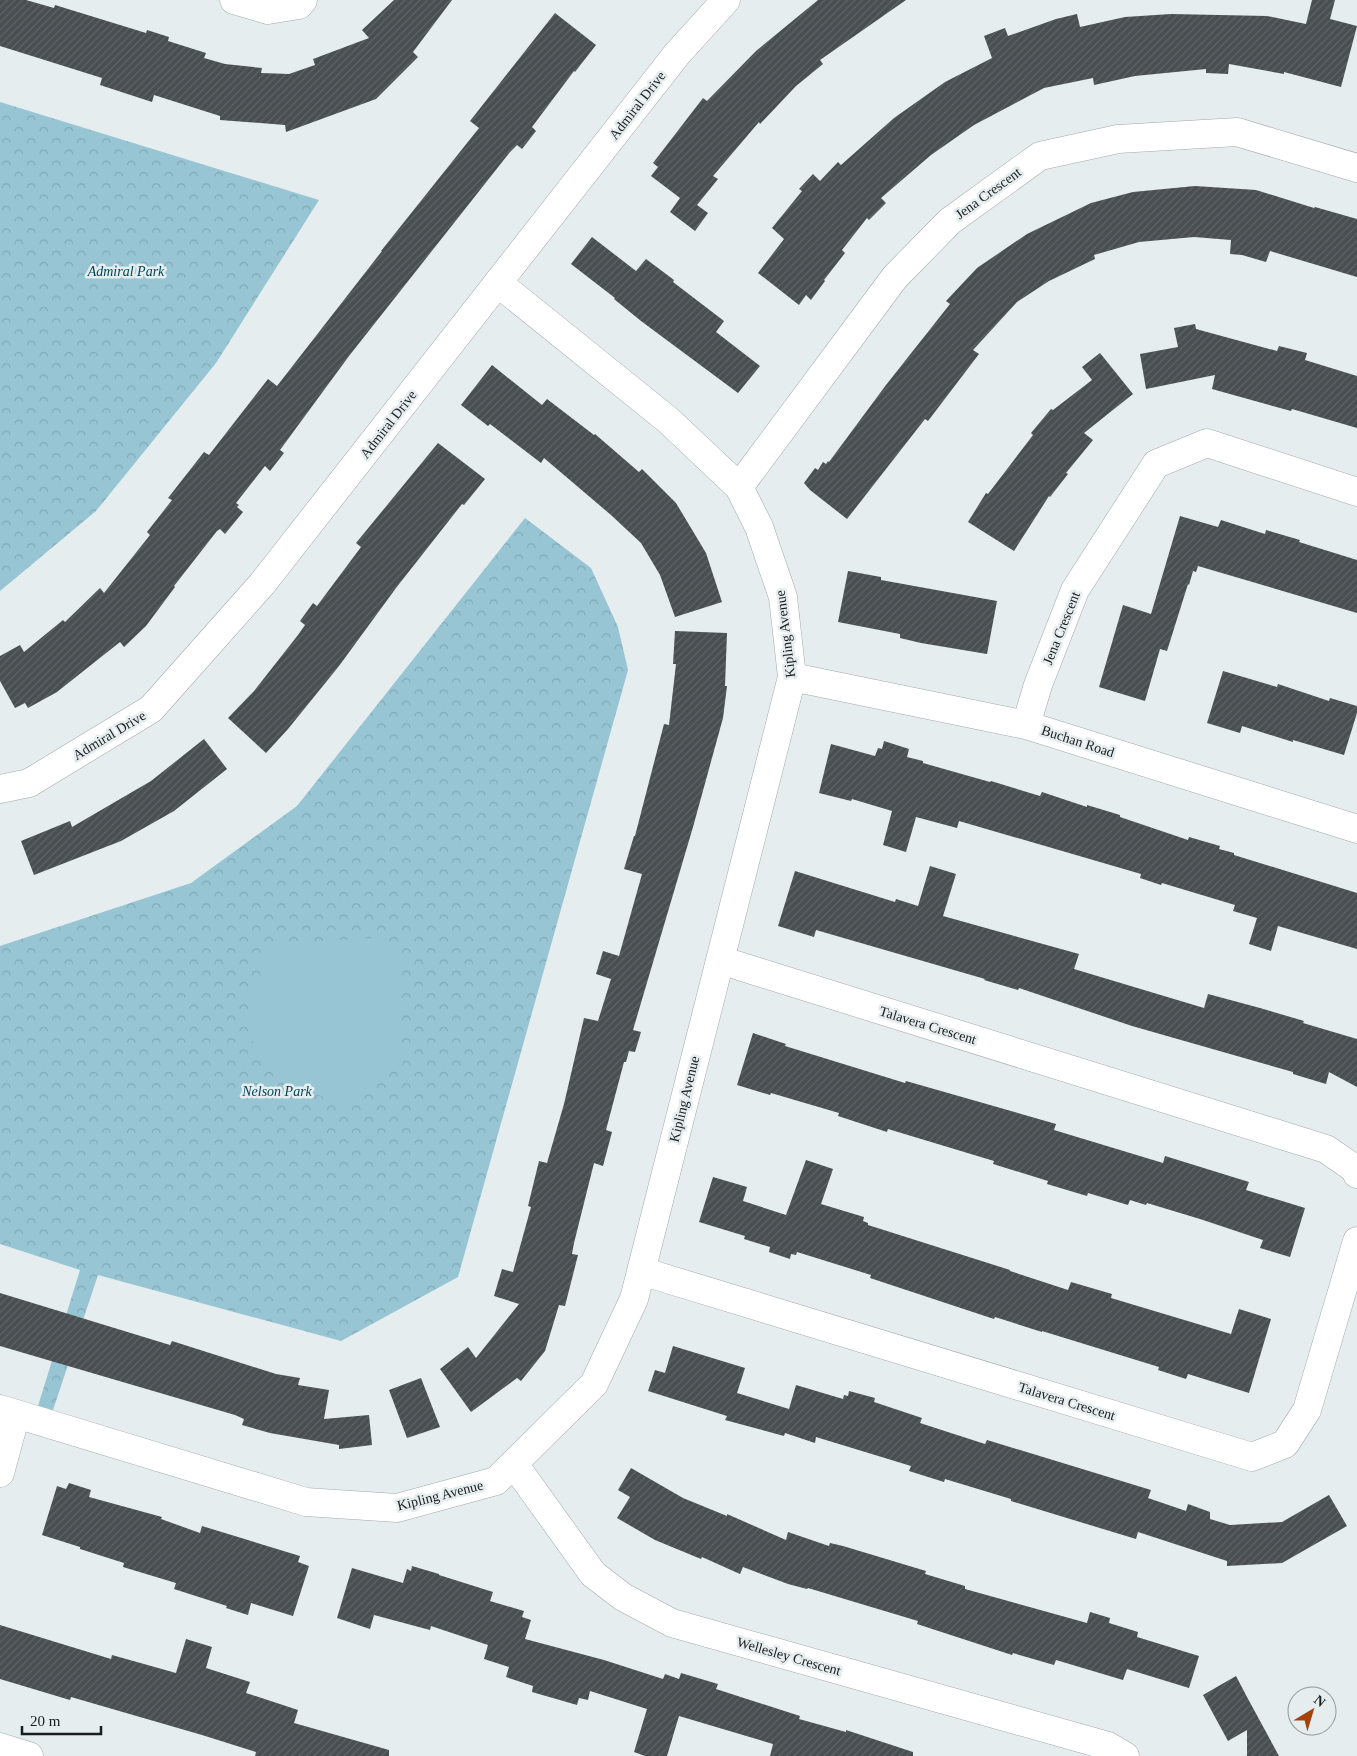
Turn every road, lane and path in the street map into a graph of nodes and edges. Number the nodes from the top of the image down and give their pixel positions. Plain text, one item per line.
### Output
1 (234, 0) edge
2 (303, 0) edge
3 (726, 0) edge
4 (1357, 168) edge
5 (498, 283) junction
6 (739, 487) junction
7 (1357, 492) edge
8 (792, 677) junction
9 (1026, 725) junction
10 (0, 789) edge
11 (1357, 830) edge
12 (720, 960) junction
13 (1357, 1174) edge
14 (1357, 1241) edge
15 (641, 1271) junction
16 (8, 1412) edge
17 (514, 1464) junction
18 (0, 1473) edge
19 (0, 1747) edge
20 (29, 1756) edge
21 (1125, 1756) edge

1 - 2 street
3 - 5 street, Admiral Drive
4 - 6 street, Jena Crescent
5 - 6 street, Kipling Avenue
5 - 10 street, Admiral Drive
6 - 8 street, Kipling Avenue
7 - 9 street, Jena Crescent
8 - 9 street, Buchan Road
8 - 12 street, Kipling Avenue
9 - 11 street, Buchan Road
12 - 13 street, Talavera Crescent
12 - 15 street, Kipling Avenue
14 - 15 street, Talavera Crescent
15 - 17 street, Kipling Avenue
16 - 17 street, Kipling Avenue
16 - 18 street
17 - 21 street, Wellesley Crescent
19 - 20 street

